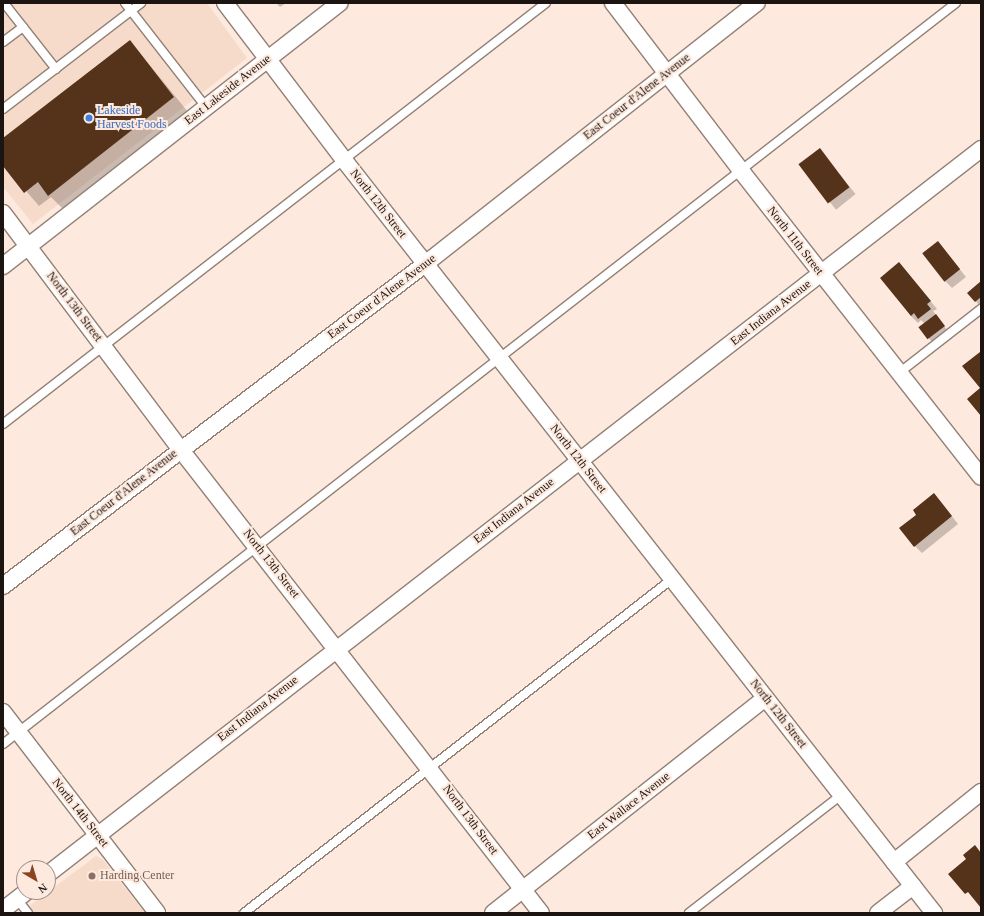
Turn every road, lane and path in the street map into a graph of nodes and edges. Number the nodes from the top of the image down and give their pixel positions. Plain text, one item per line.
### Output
1 (4, 3) edge
2 (125, 3) edge
3 (141, 3) edge
4 (225, 3) edge
5 (340, 3) edge
6 (546, 3) edge
7 (613, 3) edge
8 (757, 3) edge
9 (956, 3) edge
10 (131, 10) junction
11 (23, 26) junction
12 (4, 39) edge
13 (268, 59) junction
14 (56, 69) junction
15 (666, 74) junction
16 (206, 107) junction
17 (3, 110) edge
18 (981, 149) edge
19 (344, 160) junction
20 (742, 172) junction
21 (3, 213) edge
22 (28, 246) junction
23 (425, 264) junction
24 (3, 266) edge
25 (821, 274) junction
26 (981, 309) edge
27 (102, 346) junction
28 (499, 358) junction
29 (899, 372) junction
30 (3, 424) edge
31 (181, 450) junction
32 (580, 461) junction
33 (980, 475) edge
34 (257, 546) junction
35 (672, 579) junction
36 (3, 586) edge
37 (336, 648) junction
38 (766, 698) junction
39 (3, 712) edge
40 (17, 732) junction
41 (3, 744) edge
42 (430, 768) junction
43 (981, 792) edge
44 (841, 795) junction
45 (96, 835) junction
46 (894, 862) junction
47 (56, 868) edge
48 (913, 886) junction
49 (523, 890) junction
50 (16, 900) edge
51 (23, 900) edge
52 (3, 910) edge
53 (28, 913) edge
54 (158, 913) edge
55 (244, 913) edge
56 (493, 913) edge
57 (541, 913) edge
58 (689, 913) edge
59 (878, 913) edge
60 (934, 913) edge

1 - 11 lane
2 - 10 lane
3 - 10 lane
4 - 13 street, North 12th Street
5 - 13 street, East Lakeside Avenue
6 - 19 lane
7 - 15 street, North 11th Street
8 - 15 street, East Coeur d'Alene Avenue
9 - 20 lane
10 - 14 lane
10 - 16 lane
11 - 12 lane
11 - 14 lane
13 - 16 street, East Lakeside Avenue
13 - 19 street, North 12th Street
14 - 17 lane
15 - 20 street, North 11th Street
15 - 23 street, East Coeur d'Alene Avenue
16 - 22 street, East Lakeside Avenue
18 - 25 street, East Indiana Avenue
19 - 23 street, North 12th Street
19 - 27 lane
20 - 25 street, North 11th Street
20 - 28 lane
21 - 22 street, North 13th Street
22 - 24 street, East Lakeside Avenue
22 - 27 street, North 13th Street
23 - 28 street, North 12th Street
23 - 31 street, East Coeur d'Alene Avenue
25 - 29 street, North 11th Street
25 - 32 street, East Indiana Avenue
26 - 29 lane
27 - 30 lane
27 - 31 street, North 13th Street
28 - 32 street, North 12th Street
28 - 34 lane
29 - 33 street, North 11th Street
31 - 34 street, North 13th Street
31 - 36 street, East Coeur d'Alene Avenue
32 - 35 street, North 12th Street
32 - 37 street, East Indiana Avenue
34 - 37 street, North 13th Street
34 - 40 lane
35 - 38 street, North 12th Street
35 - 42 lane
37 - 42 street, North 13th Street
37 - 45 street, East Indiana Avenue
38 - 44 street, North 12th Street
38 - 49 street, East Wallace Avenue
39 - 40 street, North 14th Street
40 - 41 lane
40 - 45 street, North 14th Street
42 - 49 street, North 13th Street
42 - 55 lane
43 - 46 street
44 - 46 street, North 12th Street
44 - 58 lane
45 - 47 street, East Indiana Avenue
45 - 54 street, North 14th Street
46 - 48 street, North 12th Street
48 - 59 street
48 - 60 street, North 12th Street
49 - 56 street, East Wallace Avenue
49 - 57 street, North 13th Street
50 - 52 street
51 - 53 lane

